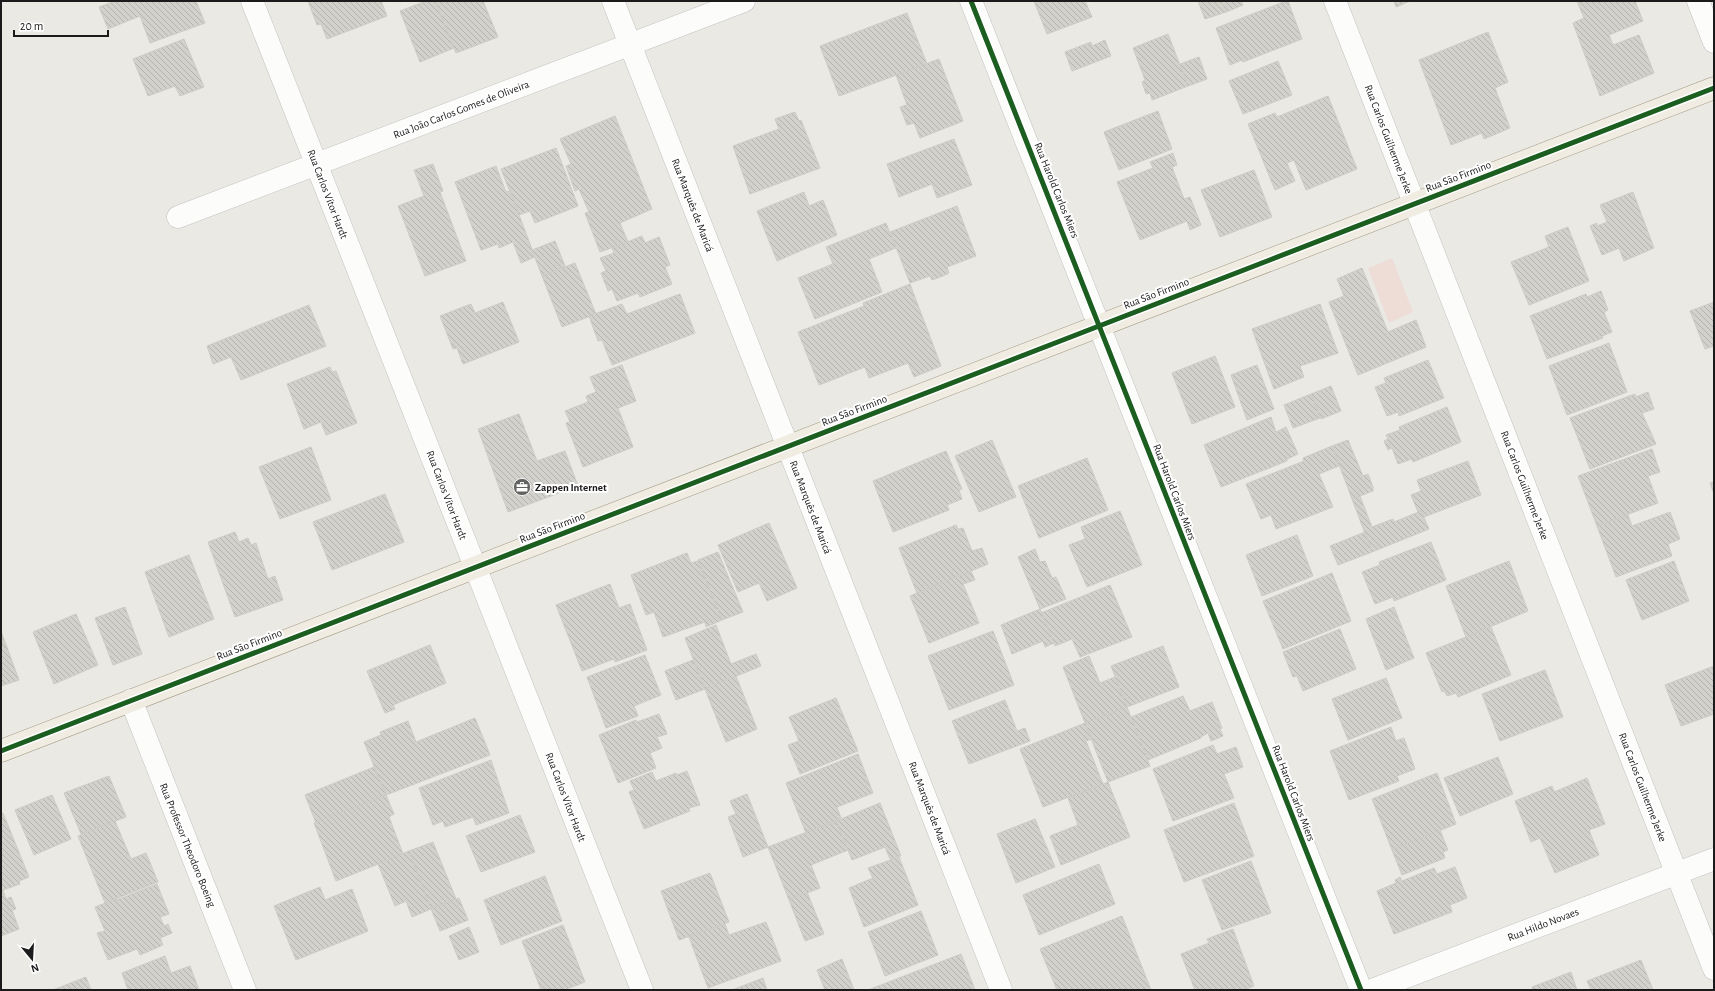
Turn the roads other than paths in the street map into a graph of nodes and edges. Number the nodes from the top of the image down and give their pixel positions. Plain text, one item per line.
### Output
1 (252, 1) edge
2 (613, 1) edge
3 (744, 1) edge
4 (971, 1) edge
5 (1335, 1) edge
6 (1698, 1) edge
7 (1714, 42) edge
8 (630, 45) junction
9 (1714, 88) edge
10 (317, 164) junction
11 (1415, 204) junction
12 (178, 217) dead end
13 (1099, 326) junction
14 (788, 446) junction
15 (475, 567) junction
16 (131, 700) junction
17 (1, 751) edge
18 (1714, 858) edge
19 (1676, 873) junction
20 (1714, 969) edge
21 (245, 990) edge
22 (642, 990) edge
23 (1001, 990) edge
24 (1361, 990) edge
25 (1372, 990) edge

1 - 10 street, Rua Carlos Vítor Hardt
2 - 8 street, Rua Marquês de Maricá
3 - 8 street, Rua João Carlos Gomes de Oliveira
4 - 13 street, Rua Harold Carlos Miers
5 - 11 street, Rua Carlos Guilherme Jerke
6 - 7 street
8 - 10 street, Rua João Carlos Gomes de Oliveira
8 - 14 street, Rua Marquês de Maricá
9 - 11 main road, Rua São Firmino
10 - 12 street, Rua João Carlos Gomes de Oliveira
10 - 15 street, Rua Carlos Vítor Hardt
11 - 13 main road, Rua São Firmino
11 - 19 street, Rua Carlos Guilherme Jerke
13 - 14 main road, Rua São Firmino
13 - 24 street, Rua Harold Carlos Miers
14 - 15 main road, Rua São Firmino
14 - 23 street, Rua Marquês de Maricá
15 - 16 main road, Rua São Firmino
15 - 22 street, Rua Carlos Vítor Hardt
16 - 17 main road, Rua São Firmino
16 - 21 street, Rua Professor Theodoro Boeing
18 - 19 street, Rua Hildo Novaes
19 - 20 street, Rua Carlos Guilherme Jerke
19 - 25 street, Rua Hildo Novaes

